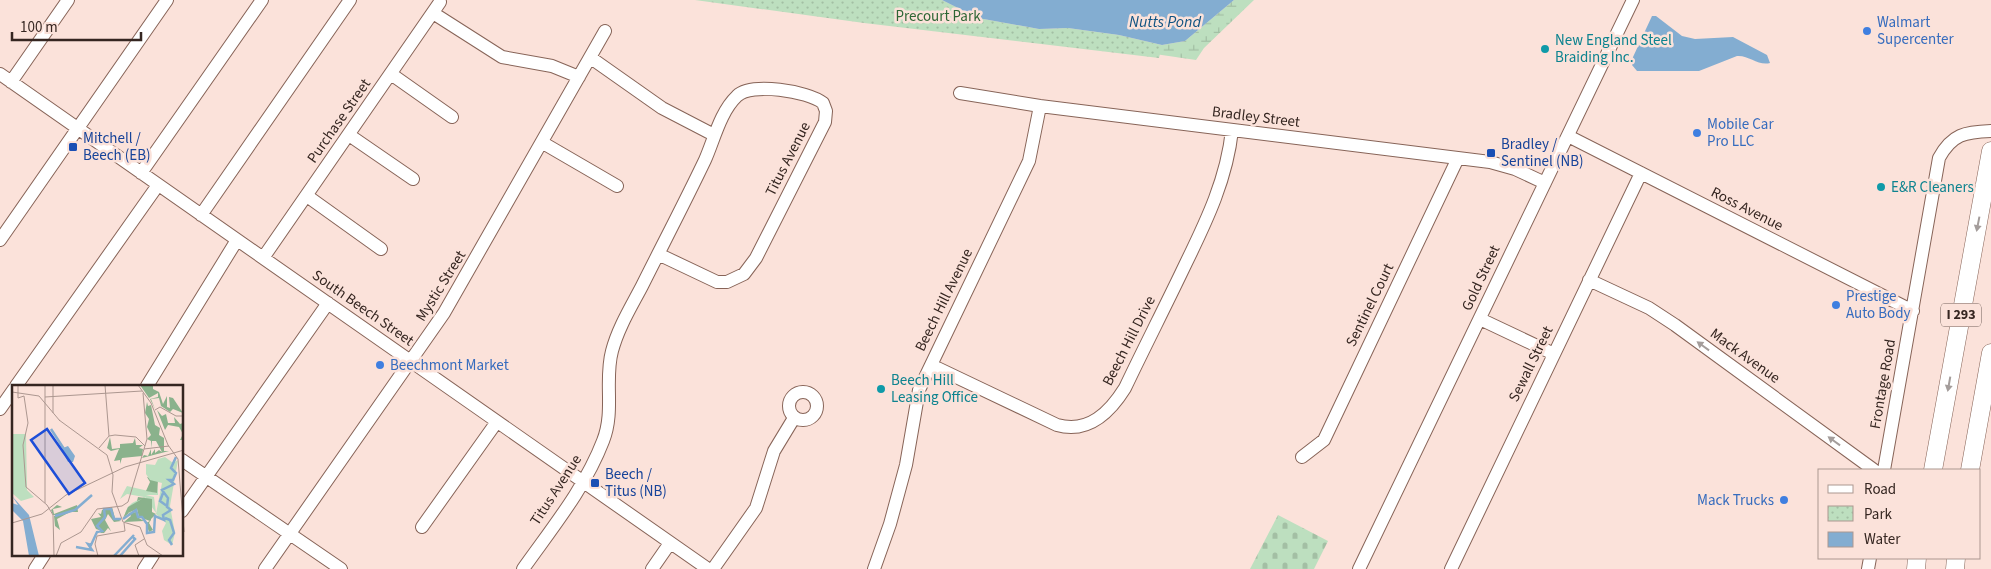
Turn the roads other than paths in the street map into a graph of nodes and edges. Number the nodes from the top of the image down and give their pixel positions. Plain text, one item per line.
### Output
1 (68, 0) edge
2 (167, 0) edge
3 (262, 0) edge
4 (350, 0) edge
5 (1633, 0) edge
6 (440, 2) dead end
7 (433, 13) junction
8 (605, 31) dead end
9 (590, 58) junction
10 (391, 74) junction
11 (579, 77) junction
12 (4, 80) edge
13 (960, 93) dead end
14 (1040, 106) junction
15 (452, 117) dead end
16 (77, 129) junction
17 (1232, 130) junction
18 (1991, 131) edge
19 (349, 135) junction
20 (714, 135) junction
21 (1568, 136) junction
22 (543, 143) junction
23 (1990, 155) edge
24 (1458, 158) junction
25 (1640, 172) junction
26 (141, 173) junction
27 (413, 179) dead end
28 (1544, 183) junction
29 (158, 185) junction
30 (617, 186) dead end
31 (307, 196) junction
32 (200, 215) junction
33 (0, 240) edge
34 (237, 240) junction
35 (381, 249) dead end
36 (658, 254) junction
37 (263, 258) junction
38 (1589, 280) junction
39 (328, 303) junction
40 (1912, 311) junction
41 (1480, 319) junction
42 (1991, 353) edge
43 (1554, 354) junction
44 (410, 362) junction
45 (931, 365) junction
46 (17, 385) edge
47 (148, 385) edge
48 (12, 392) edge
49 (0, 409) edge
50 (794, 418) dead end
51 (496, 423) junction
52 (1302, 457) dead end
53 (184, 461) edge
54 (1873, 469) edge
55 (1884, 469) edge
56 (1933, 469) edge
57 (1970, 469) edge
58 (206, 477) junction
59 (583, 483) junction
60 (184, 509) edge
61 (422, 527) dead end
62 (290, 533) junction
63 (670, 543) junction
64 (43, 556) edge
65 (152, 556) edge
66 (1452, 568) edge
67 (35, 569) edge
68 (144, 569) edge
69 (265, 569) edge
70 (341, 569) edge
71 (523, 569) edge
72 (652, 569) edge
73 (708, 569) edge
74 (713, 569) edge
75 (874, 569) edge
76 (1359, 569) edge

1 - 12 street
2 - 16 street
3 - 26 street
4 - 32 street
5 - 21 street, Gold Street
6 - 7 street, Purchase Street
7 - 10 street, Purchase Street
7 - 11 street
8 - 9 street, Mystic Street
9 - 11 street, Mystic Street
9 - 20 street
10 - 15 street
10 - 19 street, Purchase Street
11 - 22 street, Mystic Street
12 - 16 street, South Beech Street
13 - 14 street, Bradley Street
14 - 17 street, Bradley Street
14 - 45 street, Beech Hill Avenue
16 - 26 street, South Beech Street
16 - 33 street
17 - 24 street, Bradley Street
17 - 45 street, Beech Hill Drive
18 - 40 street, Frontage Road
19 - 27 street
19 - 31 street, Purchase Street
20 - 36 street, Titus Avenue
20 - 36 street, Titus Avenue
21 - 25 street, Ross Avenue
21 - 28 street, Gold Street
22 - 30 street
22 - 44 street, Mystic Street
23 -> 56 highway, I 293
24 - 28 street, Bradley Street
24 - 52 street, Sentinel Court
25 - 38 street, Sewall Street
25 - 40 street, Ross Avenue
26 - 29 street, South Beech Street
28 - 41 street, Gold Street
29 - 32 street, South Beech Street
29 - 46 street
31 - 35 street
31 - 37 street, Purchase Street
32 - 34 street, South Beech Street
34 - 37 street, South Beech Street
34 - 47 street
36 - 59 street, Titus Avenue
37 - 39 street, South Beech Street
38 - 43 street, Sewall Street
54 -> 38 street, Mack Avenue
39 - 44 street, South Beech Street
39 - 58 street
40 - 55 street, Frontage Road
41 - 43 street
41 - 76 street, Gold Street
42 - 57 highway
43 - 66 street, Sewall Street
44 - 51 street, South Beech Street
44 - 62 street, Mystic Street
45 - 75 street, Beech Hill Avenue
48 - 49 street
50 - 74 street
51 - 59 street, South Beech Street
51 - 61 street
53 - 58 street
58 - 60 street
58 - 62 street
59 - 63 street, South Beech Street
59 - 71 street, Titus Avenue
62 - 69 street, Mystic Street
62 - 70 street
63 - 72 street
63 - 73 street, South Beech Street
64 - 67 street
65 - 68 street

